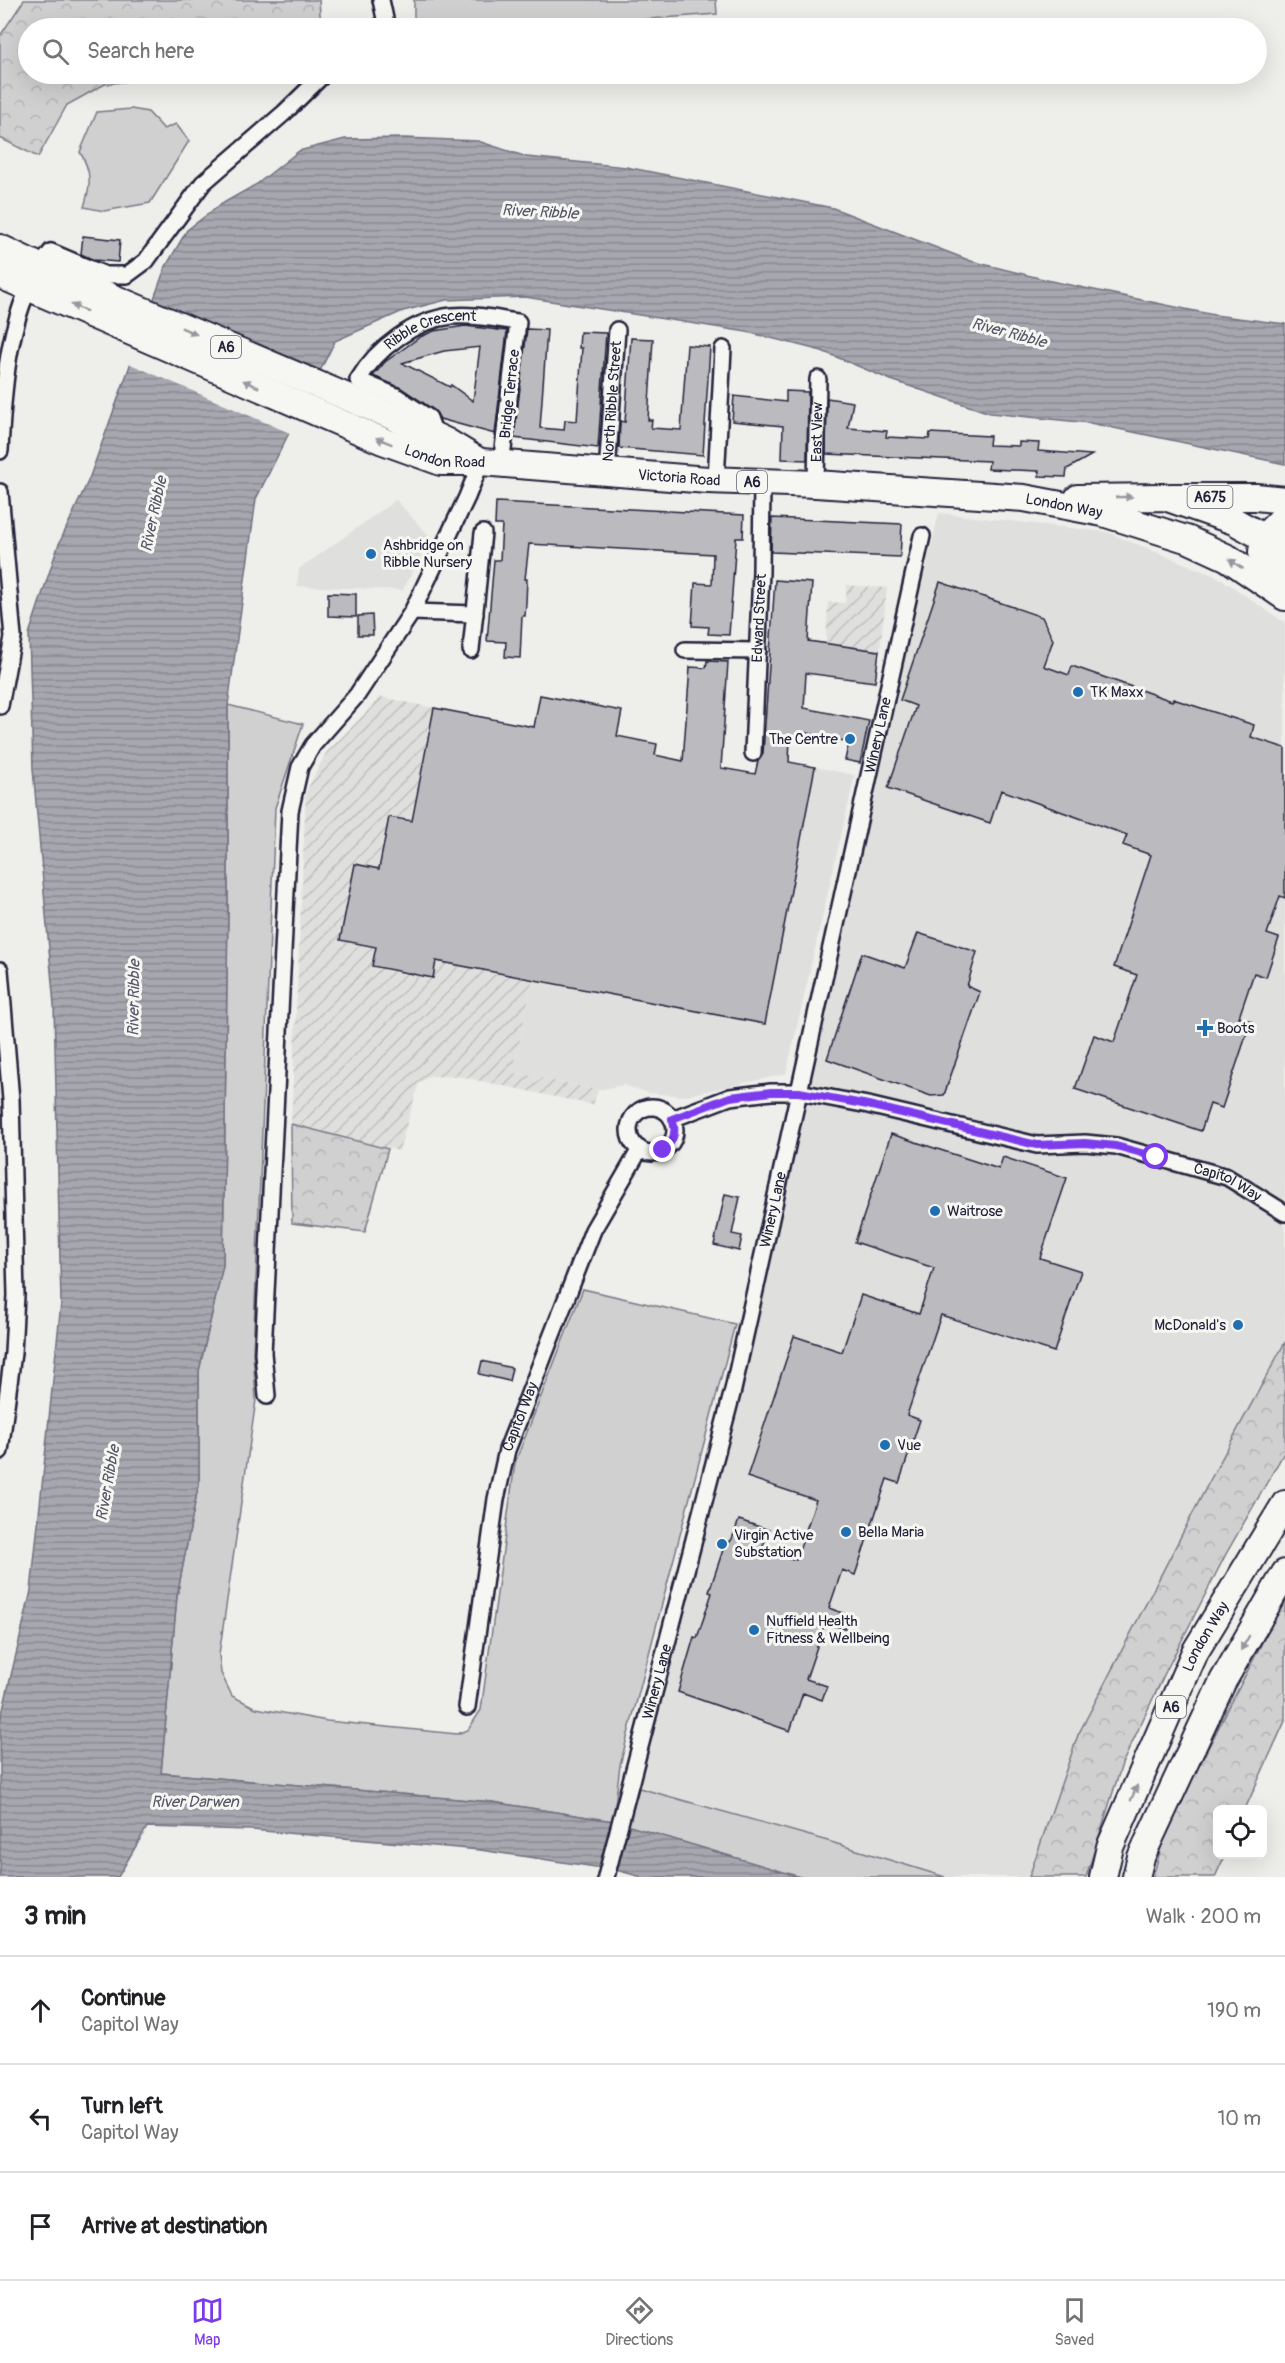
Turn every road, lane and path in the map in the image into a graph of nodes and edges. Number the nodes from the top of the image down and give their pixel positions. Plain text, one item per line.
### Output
1 (381, 0) edge
2 (385, 18) edge
3 (314, 84) edge
4 (0, 248) edge
5 (0, 275) edge
6 (34, 277) junction
7 (518, 322) joint
8 (617, 330) dead end
9 (723, 349) dead end
10 (818, 379) dead end
11 (310, 396) junction
12 (436, 437) junction
13 (0, 451) edge
14 (491, 464) junction
15 (607, 473) junction
16 (716, 480) junction
17 (762, 483) junction
18 (816, 484) junction
19 (0, 492) edge
20 (1165, 497) junction
21 (1024, 498) junction
22 (1285, 500) edge
23 (1285, 516) edge
24 (483, 533) dead end
25 (922, 536) dead end
26 (1274, 543) edge
27 (1285, 575) edge
28 (1285, 597) edge
29 (412, 612) junction
30 (475, 614) junction
31 (6, 637) edge
32 (471, 650) dead end
33 (685, 650) dead end
34 (758, 651) junction
35 (0, 706) edge
36 (753, 753) dead end
37 (0, 970) edge
38 (799, 1092) junction
39 (672, 1119) junction
40 (640, 1149) junction
41 (1285, 1213) edge
42 (267, 1396) dead end
43 (0, 1451) edge
44 (1285, 1504) edge
45 (1285, 1573) edge
46 (467, 1707) dead end
47 (1138, 1867) edge
48 (607, 1871) edge
49 (1103, 1877) edge

1 - 2 street
3 - 6 street
4 - 6 main road, A6
5 - 6 main road, A6
6 - 11 main road, A6
6 - 13 street
7 - 12 street, Ribble Crescent
7 - 14 street, Bridge Terrace
8 - 15 street, North Ribble Street
9 - 16 street
10 - 18 street, East View
11 - 12 main road, London Road / A6
14 -> 11 main road, London Road / A6
12 - 14 main road, London Road / A6
14 - 15 main road, Victoria Road / A6
14 - 29 street, Bridge Terrace
15 - 16 main road, Victoria Road / A6
16 - 17 main road, Victoria Road / A6
17 - 18 main road, Victoria Road / A6
17 - 34 street, Edward Street
18 - 21 main road, Victoria Road / A6
19 - 31 street
21 -> 20 main road, London Way / A6
20 - 22 main road, A675
20 - 26 main road, London Way / A6
28 -> 21 main road, London Way / A6
23 - 26 main road
24 - 30 street
25 - 38 street, Winery Lane
26 - 27 main road
29 - 30 street
29 - 42 street, Bridge Terrace
30 - 32 street
31 - 35 street
33 - 34 street
34 - 36 street, Edward Street
37 - 43 street
38 - 39 street, Capitol Way
38 - 41 street, Capitol Way
38 - 48 street, Winery Lane
39 - 40 street
39 - 40 street
40 - 46 street, Capitol Way
49 -> 44 main road, London Way / A6
45 -> 47 main road, A6

